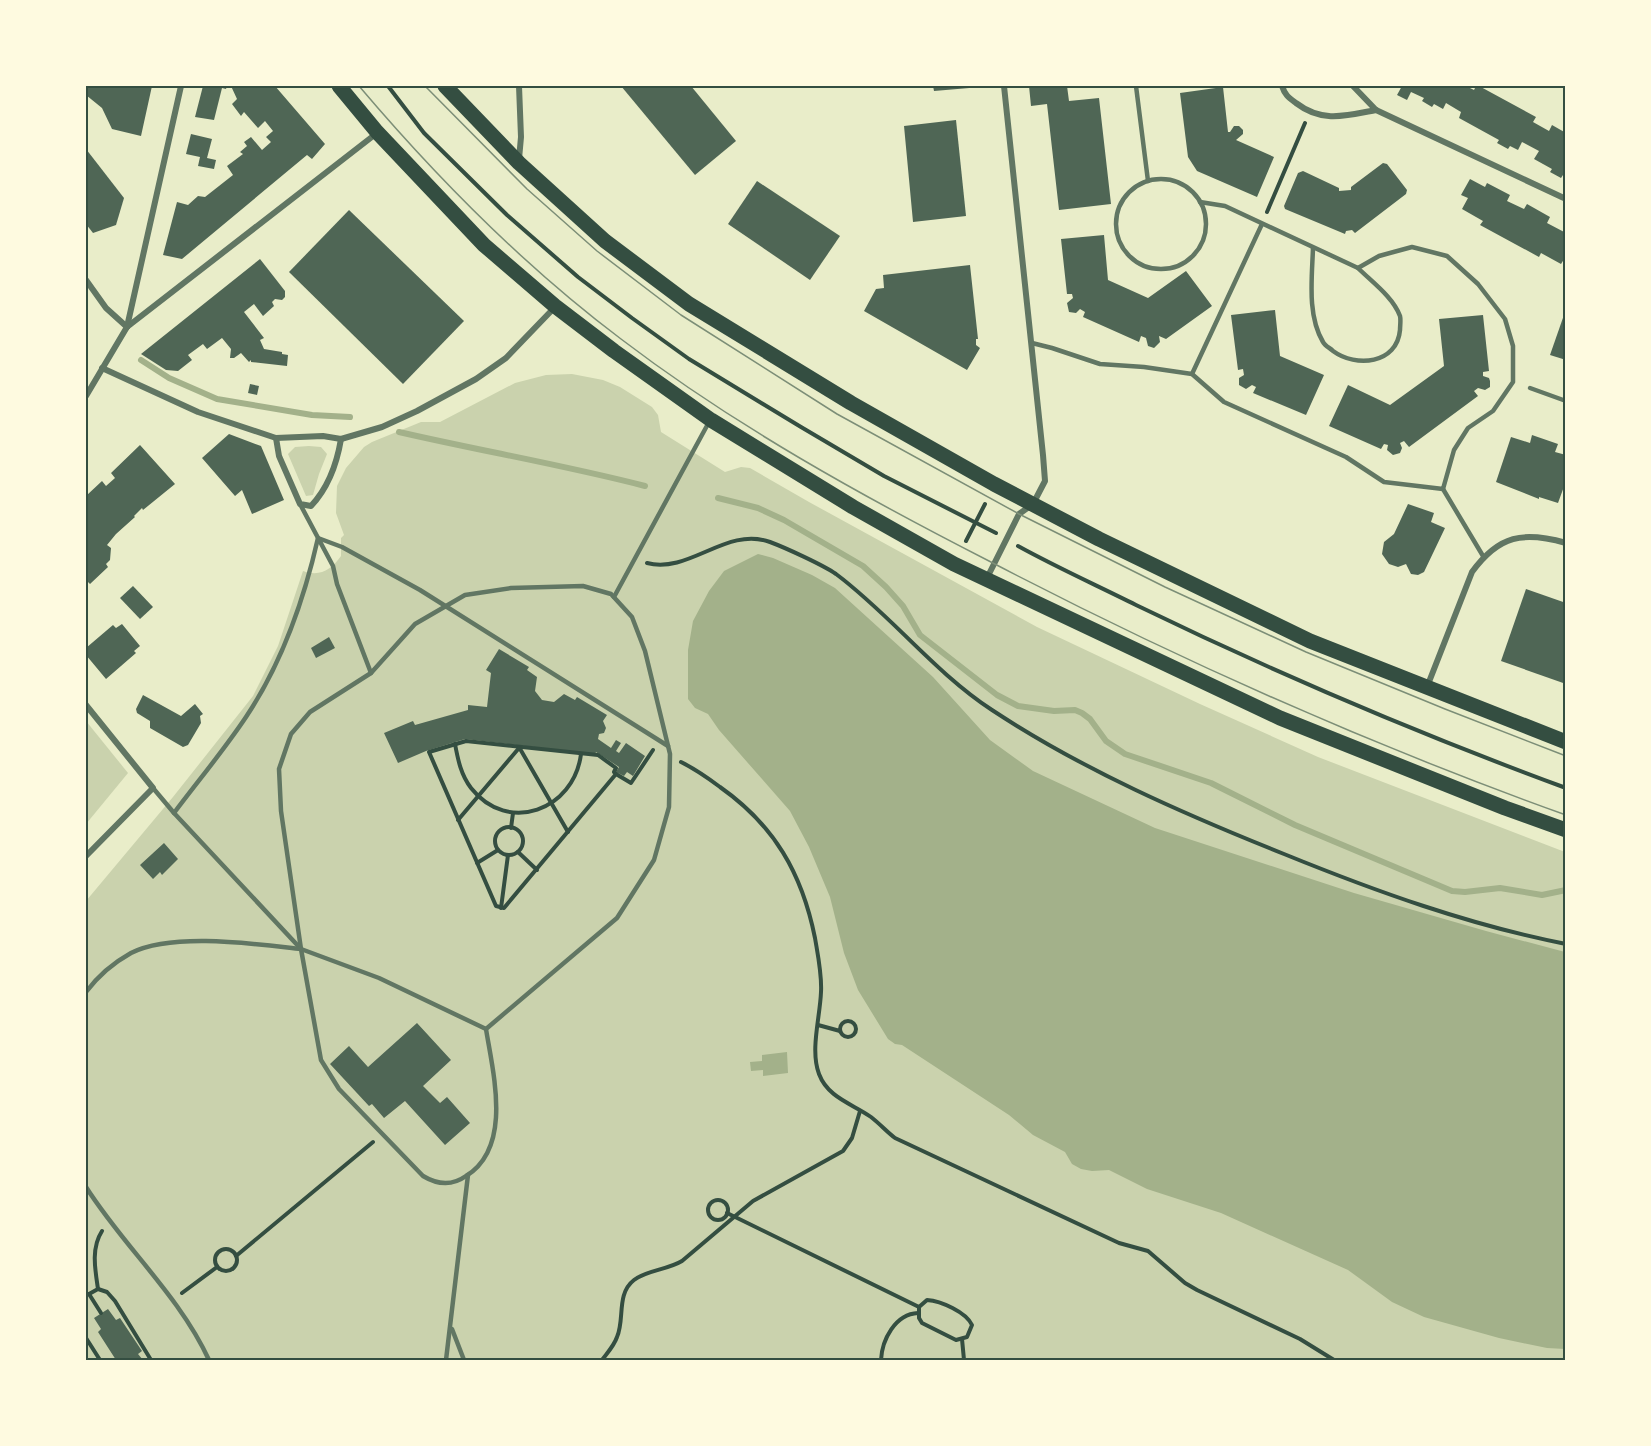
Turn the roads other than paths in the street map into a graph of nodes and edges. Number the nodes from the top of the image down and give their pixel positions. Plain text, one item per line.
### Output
1 (181, 86) edge
2 (339, 86) edge
3 (445, 86) edge
4 (519, 86) edge
5 (1004, 86) edge
6 (1136, 86) edge
7 (1282, 86) edge
8 (1353, 86) edge
9 (1376, 110) junction
10 (378, 132) junction
11 (519, 163) junction
12 (1148, 181) junction
13 (1566, 199) edge
14 (1200, 202) junction
15 (1262, 224) junction
16 (1313, 248) junction
17 (1358, 268) junction
18 (86, 280) edge
19 (555, 306) junction
20 (127, 327) junction
21 (1032, 344) junction
22 (102, 368) junction
23 (1192, 375) junction
24 (1530, 388) dead end
25 (86, 396) edge
26 (1566, 401) edge
27 (711, 420) junction
28 (276, 438) junction
29 (341, 439) junction
30 (1443, 489) junction
31 (300, 504) junction
32 (1033, 504) junction
33 (318, 538) junction
34 (1566, 543) edge
35 (1483, 556) junction
36 (987, 580) junction
37 (614, 597) junction
38 (445, 607) junction
39 (371, 673) junction
40 (1426, 688) junction
41 (86, 705) edge
42 (1566, 742) edge
43 (668, 746) junction
44 (153, 788) junction
45 (174, 813) junction
46 (1566, 830) edge
47 (86, 856) edge
48 (301, 949) junction
49 (86, 992) edge
50 (486, 1029) junction
51 (468, 1175) junction
52 (86, 1187) edge
53 (451, 1327) junction
54 (209, 1360) edge
55 (446, 1360) edge
56 (464, 1360) edge

1 - 20 street
2 - 10 main road
3 - 11 main road
4 - 11 street
5 - 21 street
6 - 12 lane
7 - 9 street
8 - 9 street
9 - 13 street
10 - 19 main road
10 - 20 street
11 - 32 main road
12 - 14 lane
12 - 14 lane
14 - 15 lane
15 - 16 lane
15 - 23 lane
16 - 17 lane
16 - 17 lane
17 - 30 lane
18 - 20 street
19 - 27 main road
19 - 29 street
20 - 22 street
21 - 23 lane
21 - 32 street
22 - 25 street
22 - 28 street
23 - 30 lane
24 - 26 lane
27 - 36 main road
27 - 37 lane
28 - 29 street
28 - 31 street
29 - 31 street
30 - 35 lane
31 - 33 lane
32 - 36 street
32 - 40 main road
33 - 38 lane
33 - 39 lane
33 - 45 lane
34 - 35 street
35 - 40 street
36 - 46 main road
37 - 38 lane
37 - 43 lane
38 - 39 lane
38 - 43 lane
39 - 48 lane
40 - 42 main road
41 - 44 street
43 - 50 lane
44 - 45 lane
44 - 47 street
45 - 48 lane
48 - 49 lane
48 - 50 lane
48 - 51 lane
50 - 51 lane
51 - 53 lane
52 - 54 lane
53 - 55 lane
53 - 56 lane

